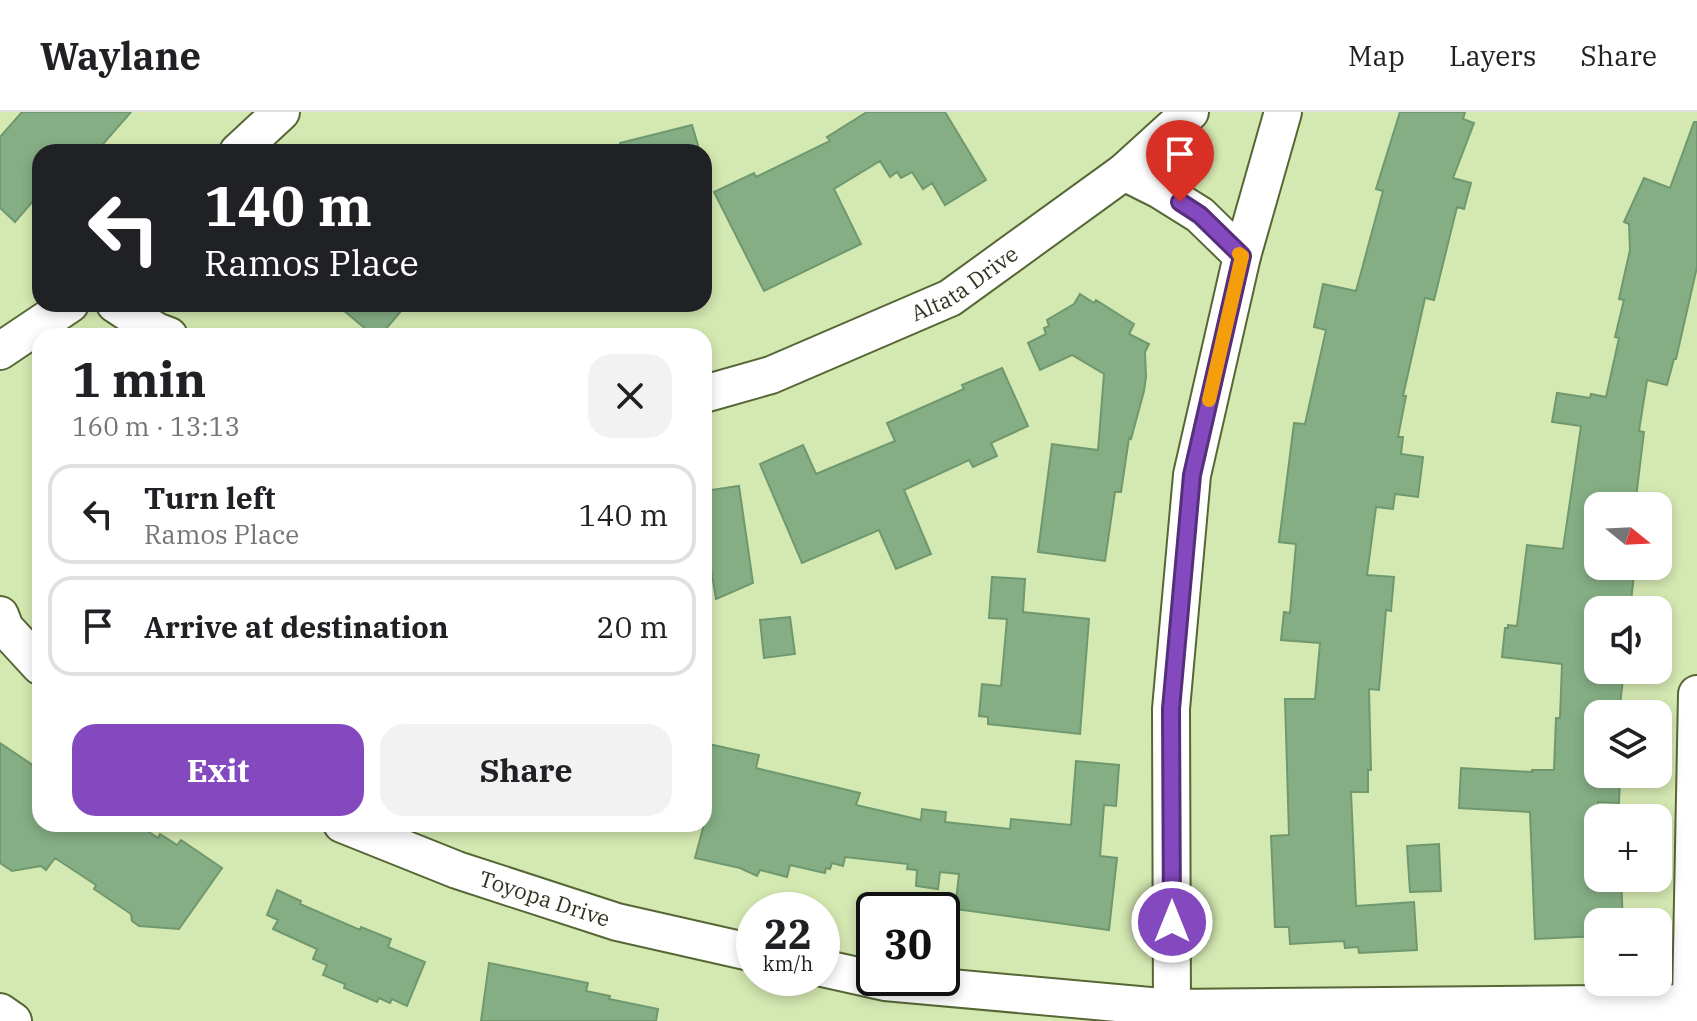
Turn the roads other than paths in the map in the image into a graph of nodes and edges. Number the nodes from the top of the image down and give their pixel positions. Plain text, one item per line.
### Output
1 (281, 112) edge
2 (1190, 112) edge
3 (1283, 112) edge
4 (247, 144) edge
5 (1124, 172) junction
6 (1242, 256) junction
7 (58, 312) edge
8 (127, 312) edge
9 (34, 328) edge
10 (151, 328) edge
11 (32, 330) edge
12 (0, 351) edge
13 (712, 392) edge
14 (0, 615) edge
15 (32, 657) edge
16 (1697, 694) edge
17 (362, 832) edge
18 (736, 949) edge
19 (840, 972) edge
20 (1172, 1008) junction
21 (1692, 1009) edge
22 (0, 1012) edge
23 (13, 1021) edge

1 - 4 street
2 - 5 street, Altata Drive
3 - 6 street
5 - 6 street
5 - 13 street, Altata Drive
6 - 20 street
7 - 9 street
8 - 10 street
11 - 12 street
14 - 15 street
16 - 21 street
17 - 18 street, Toyopa Drive
19 - 20 street
20 - 21 street
22 - 23 street

